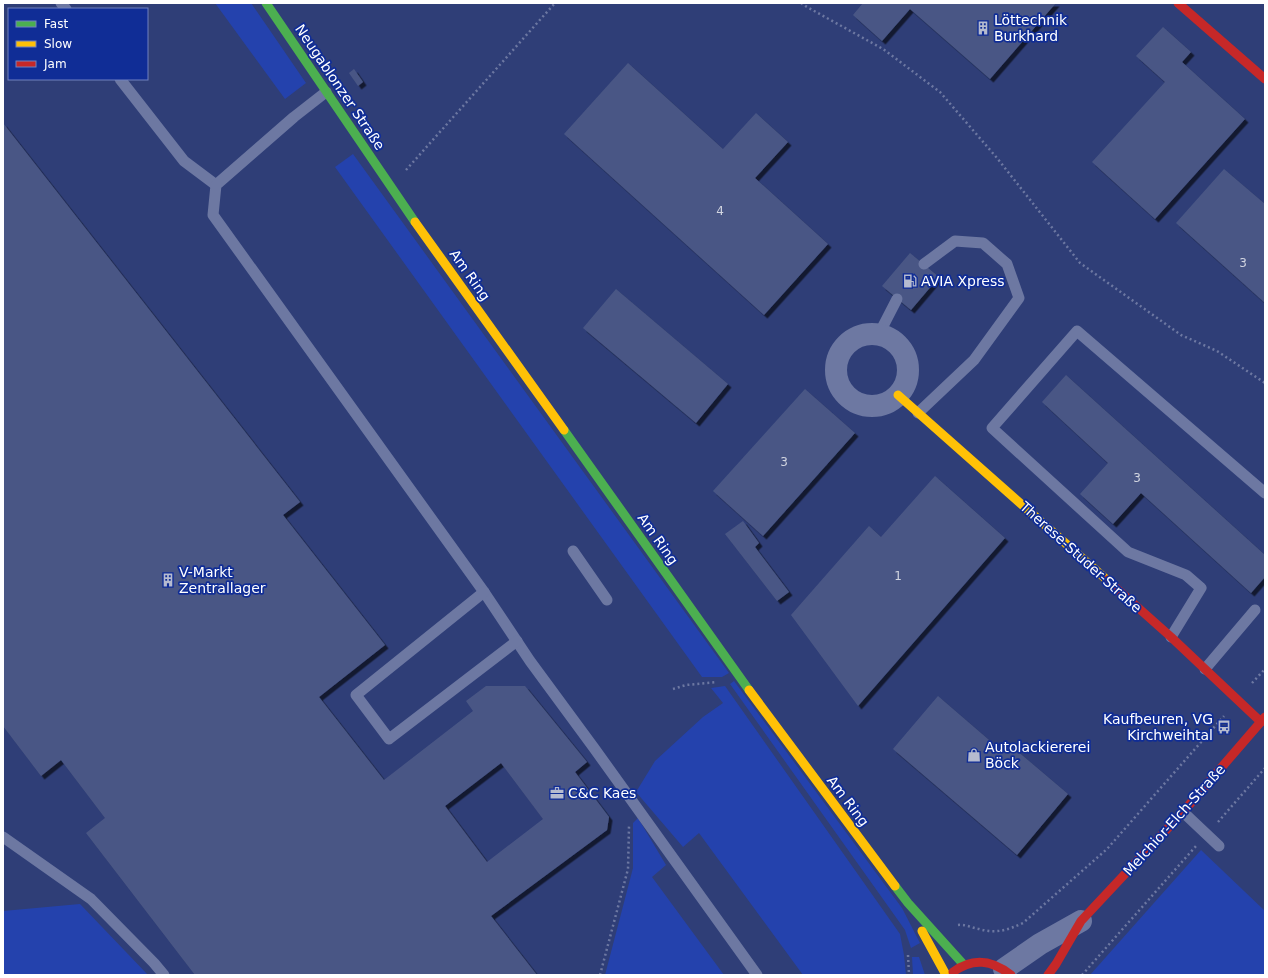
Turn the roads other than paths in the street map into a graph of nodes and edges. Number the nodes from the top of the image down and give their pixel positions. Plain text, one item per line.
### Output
1 (266, 3) edge
2 (1178, 3) edge
3 (1265, 79) edge
4 (121, 80) edge
5 (326, 92) junction
6 (216, 186) junction
7 (390, 187) joint
8 (924, 264) dead end
9 (897, 299) dead end
10 (879, 334) junction
11 (898, 395) junction
12 (918, 413) junction
13 (1265, 493) edge
14 (573, 551) dead end
15 (484, 592) junction
16 (607, 600) dead end
17 (1255, 610) dead end
18 (1171, 637) junction
19 (517, 641) junction
20 (1205, 669) junction
21 (1263, 720) edge
22 (1183, 812) junction
23 (3, 837) edge
24 (1219, 846) dead end
25 (908, 903) junction
26 (1081, 921) junction
27 (964, 964) junction
28 (1008, 972) edge
29 (164, 975) edge
30 (757, 975) edge
31 (948, 975) edge
32 (1048, 975) edge

1 - 5 street, Neugablonzer Straße
2 - 3 street
4 - 6 lane
5 - 6 lane
5 - 7 street, Neugablonzer Straße
6 - 15 lane
7 - 25 street, Am Ring
8 - 12 lane
9 - 10 lane
10 - 11 street
10 - 11 street
11 - 12 street, Therese-Studer-Straße
12 - 18 street, Therese-Studer-Straße
13 - 18 lane
14 - 16 lane
15 - 19 lane
15 - 19 lane
17 - 20 lane
18 - 20 street, Therese-Studer-Straße
19 - 30 lane
20 - 21 street, Therese-Studer-Straße
21 - 22 street, Melchior-Elch-Straße
22 - 24 lane
22 - 26 street, Melchior-Elch-Straße
23 - 29 lane
25 - 27 street, Am Ring
25 - 31 street, Am Ring
26 - 28 street, Melchior-Elch-Straße
26 - 32 street, Melchior-Elch-Straße
27 - 28 street
27 - 31 street, Am Ring

